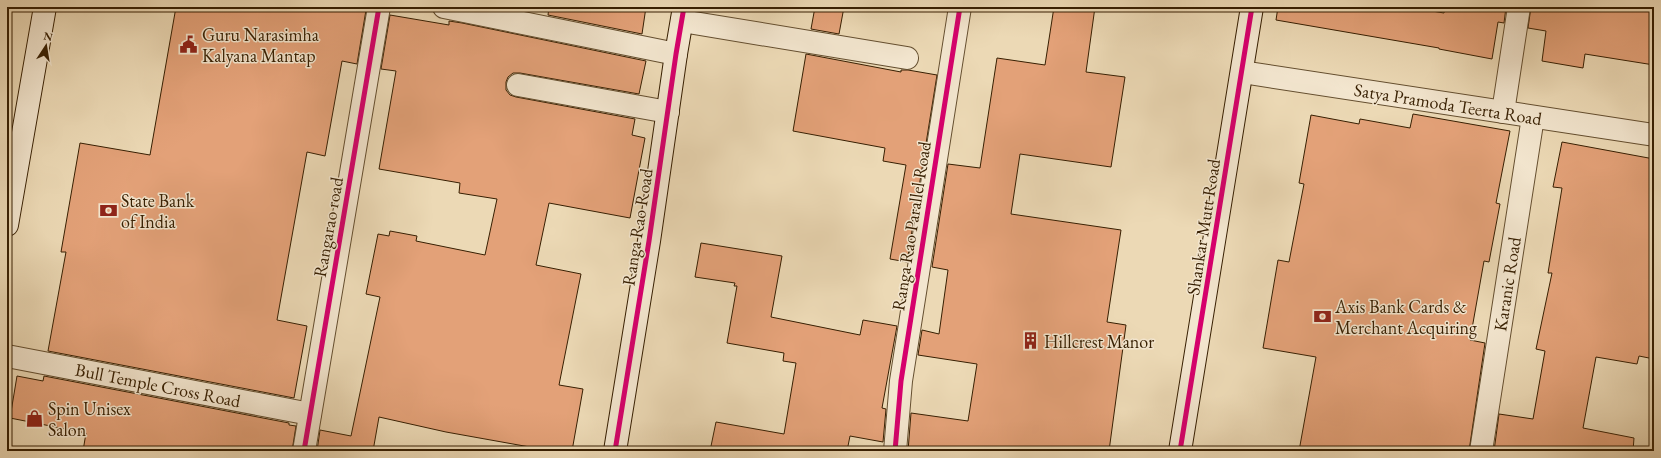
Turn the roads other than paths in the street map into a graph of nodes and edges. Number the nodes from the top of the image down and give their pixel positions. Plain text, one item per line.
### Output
1 (45, 7) edge
2 (379, 7) edge
3 (444, 7) edge
4 (960, 7) edge
5 (1252, 7) edge
6 (1519, 7) edge
7 (683, 14) edge
8 (676, 54) junction
9 (907, 58) dead end
10 (1242, 72) junction
11 (518, 85) dead end
12 (668, 112) junction
13 (1503, 112) junction
14 (1533, 117) junction
15 (1654, 135) edge
16 (7, 225) edge
17 (7, 356) edge
18 (310, 414) junction
19 (304, 451) edge
20 (615, 451) edge
21 (895, 451) edge
22 (1180, 451) edge
23 (1481, 451) edge

1 - 16 street
2 - 18 street, Rangarao road
3 - 8 street
4 - 21 street, Ranga Rao Parallel Road
5 - 10 street, Shankar Mutt Road
6 - 13 street
7 - 8 street, Ranga Rao Road
7 - 9 street
8 - 12 street, Ranga Rao Road
10 - 13 street, Satya Pramoda Teerta Road
10 - 22 street, Shankar Mutt Road
11 - 12 street
12 - 20 street, Ranga Rao Road
13 - 14 street, Satya Pramoda Teerta Road
14 - 15 street, Satya Pramoda Teerta Road
14 - 23 street, Karanic Road
17 - 18 street, Bull Temple Cross Road
18 - 19 street, Rangarao road

